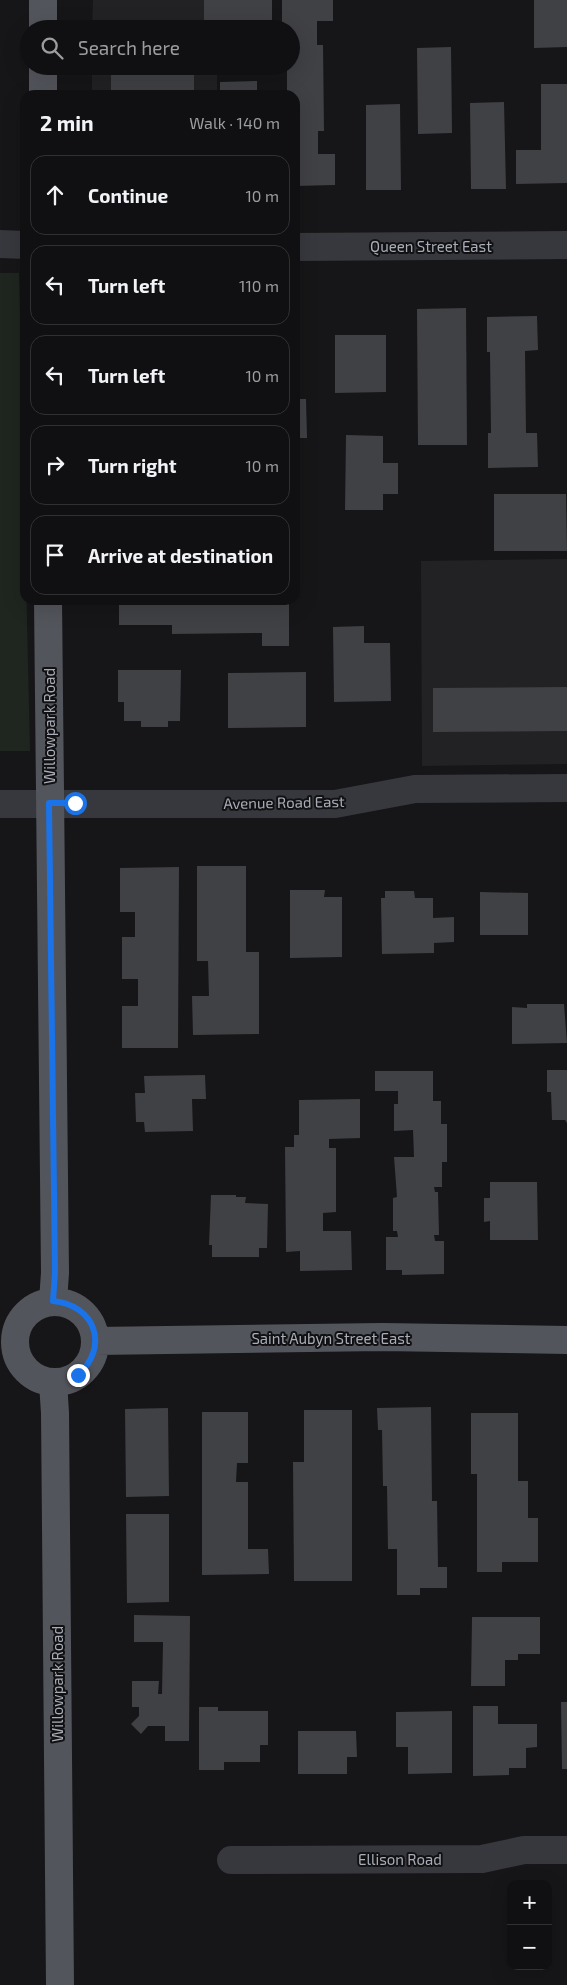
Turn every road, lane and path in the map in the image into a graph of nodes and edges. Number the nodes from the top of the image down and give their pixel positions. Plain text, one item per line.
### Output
1 (43, 0) edge
2 (43, 20) edge
3 (43, 75) edge
4 (43, 90) edge
5 (0, 244) edge
6 (20, 245) edge
7 (567, 245) edge
8 (300, 247) edge
9 (48, 605) edge
10 (567, 788) edge
11 (49, 803) junction
12 (0, 804) edge
13 (53, 1301) junction
14 (567, 1340) edge
15 (96, 1341) junction
16 (7, 1344) edge
17 (53, 1382) junction
18 (567, 1850) edge
19 (231, 1860) dead end
20 (60, 1985) edge

1 - 2 main road
3 - 4 main road
5 - 6 street
7 - 8 street, Queen Street East
9 - 11 main road, Willowpark Road
10 - 11 street, Avenue Road East
11 - 12 street, Avenue Road East
11 - 13 main road, Willowpark Road
13 - 15 main road
13 - 16 main road
14 - 15 main road, Saint Aubyn Street East
15 - 17 main road
16 - 17 main road
17 - 20 main road, Willowpark Road
18 - 19 street, Ellison Road

